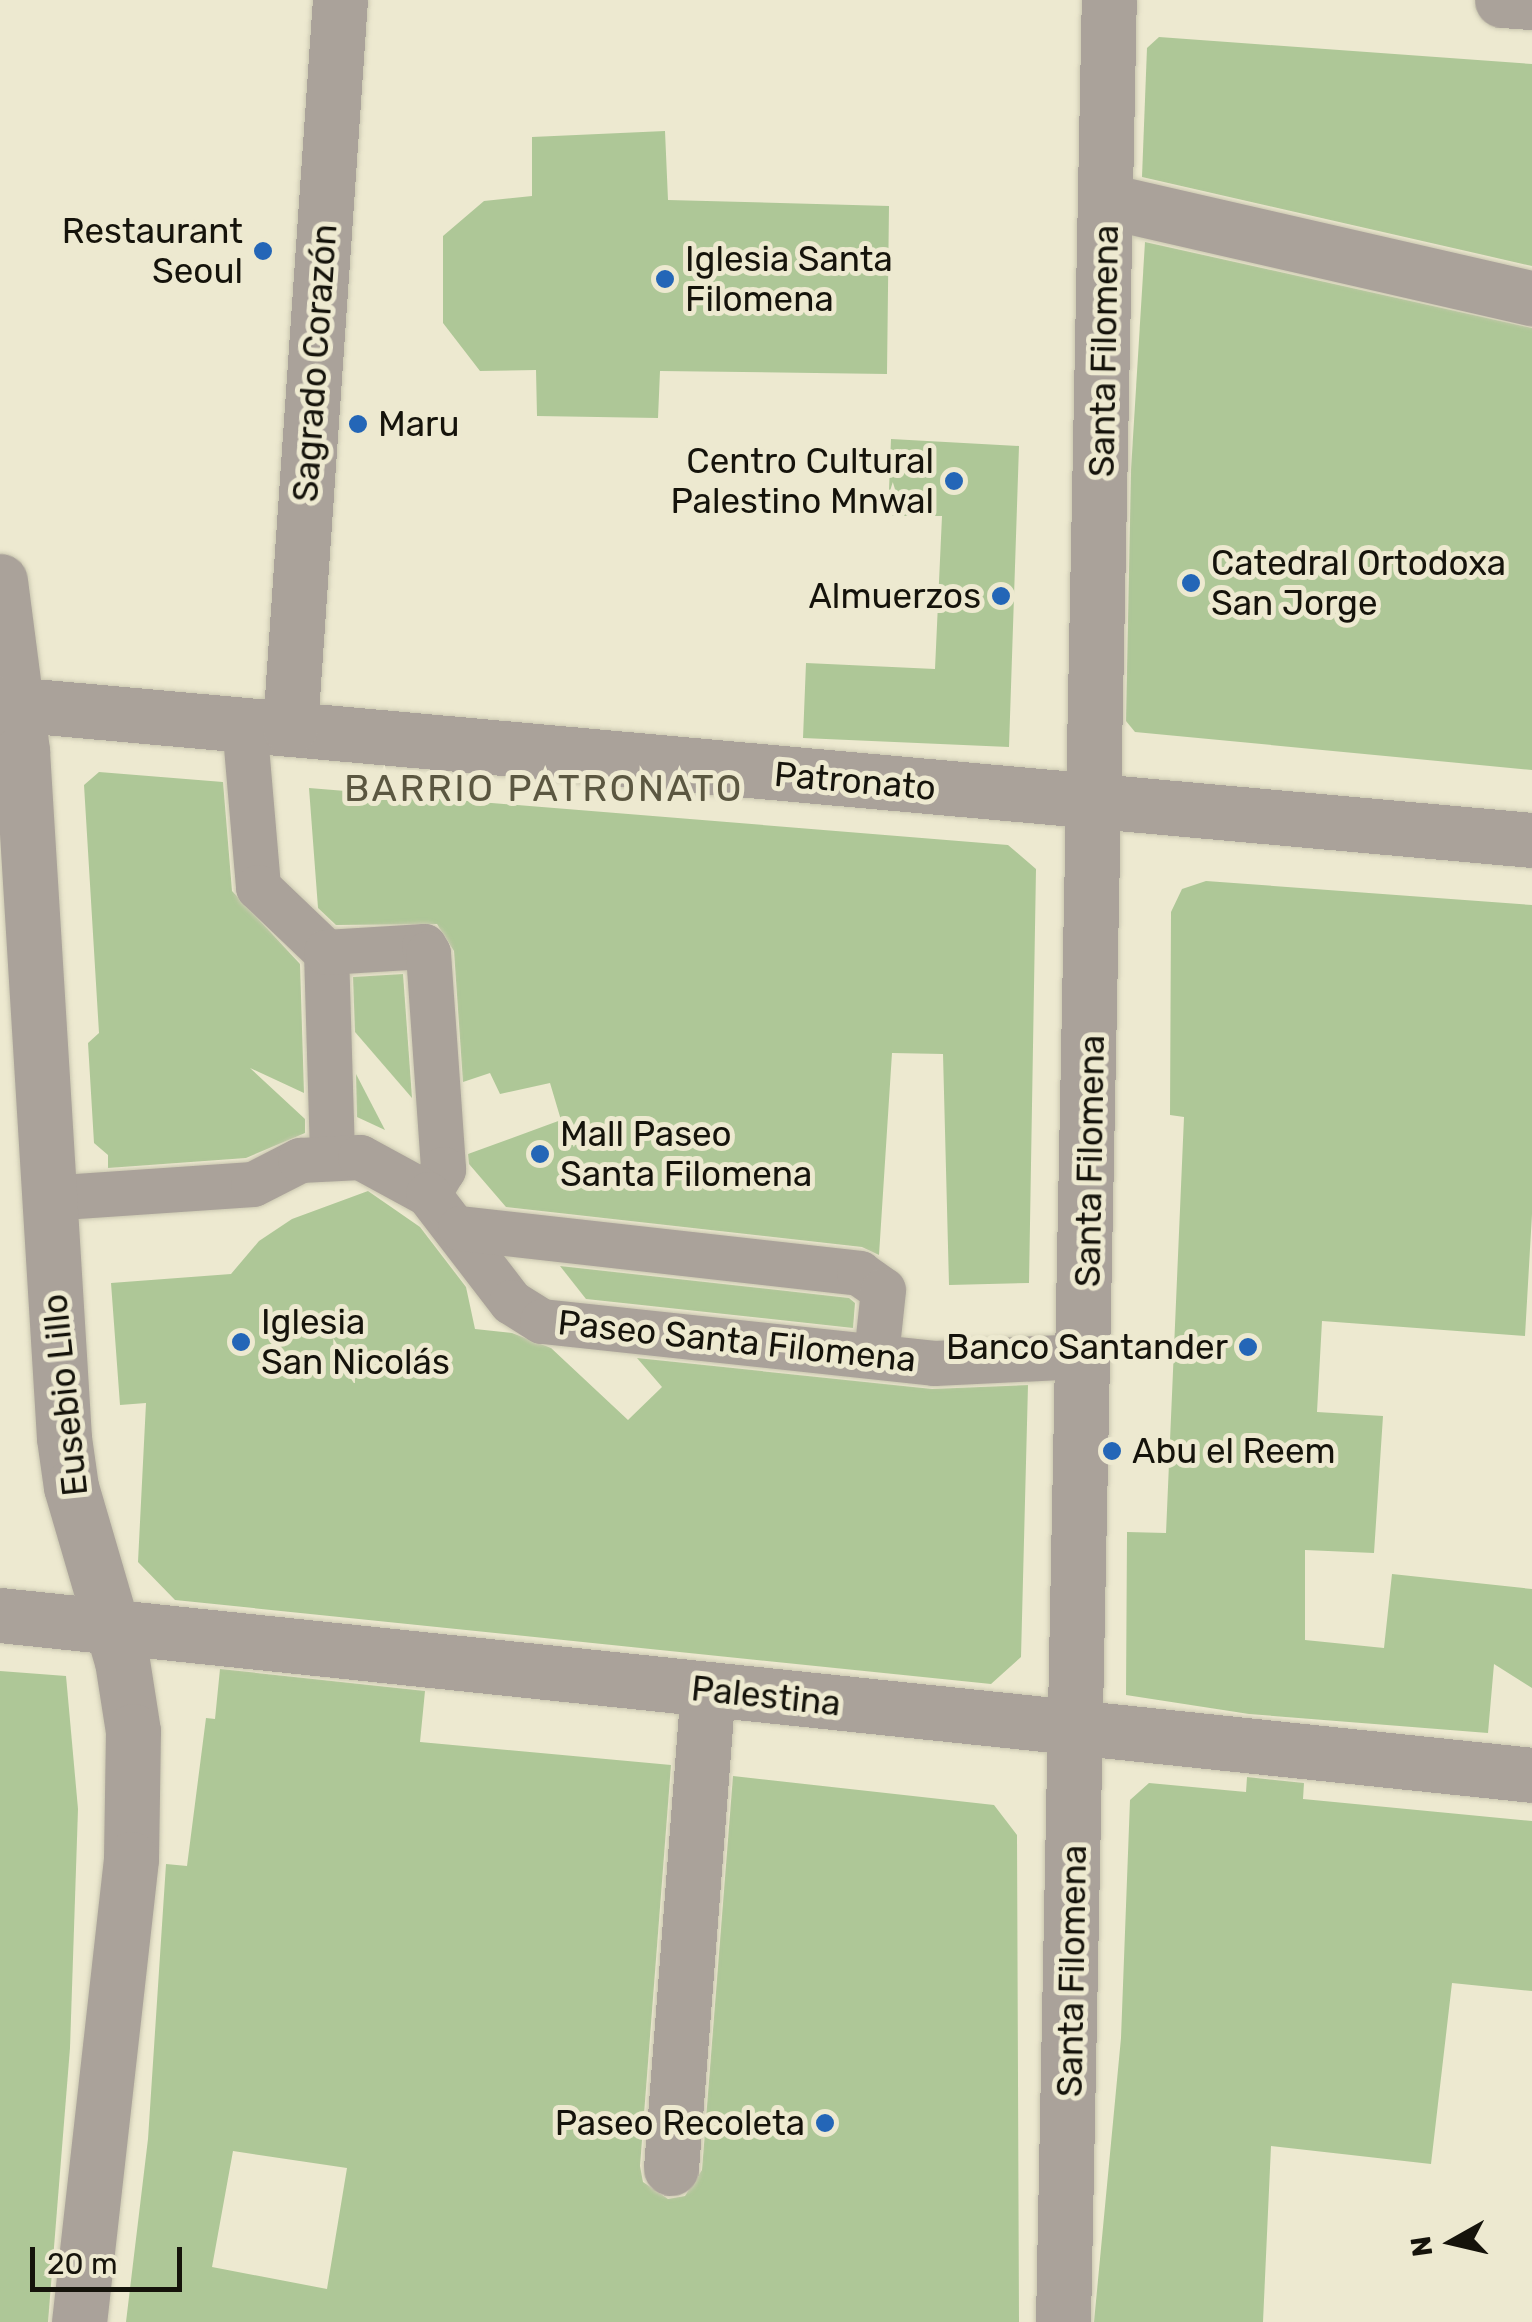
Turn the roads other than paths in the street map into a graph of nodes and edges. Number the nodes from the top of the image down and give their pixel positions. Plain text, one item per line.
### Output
1 (340, 0) edge
2 (1109, 0) edge
3 (1502, 0) edge
4 (1532, 2) edge
5 (1107, 201) junction
6 (1532, 298) edge
7 (0, 581) edge
8 (7, 704) edge
9 (267, 725) junction
10 (1097, 804) junction
11 (1532, 840) edge
12 (326, 952) junction
13 (332, 1154) junction
14 (428, 1194) junction
15 (47, 1198) junction
16 (460, 1228) junction
17 (876, 1356) junction
18 (1085, 1356) junction
19 (0, 1616) edge
20 (113, 1626) junction
21 (708, 1690) junction
22 (1077, 1729) junction
23 (1532, 1775) edge
24 (671, 2168) dead end
25 (78, 2322) edge
26 (1063, 2322) edge

1 - 9 street, Sagrado Corazón
2 - 5 street, Santa Filomena
3 - 4 street
5 - 6 street
5 - 10 street, Santa Filomena
7 - 8 street, Eusebio Lillo
8 - 9 street, Patronato
8 - 15 street, Eusebio Lillo
9 - 10 street, Patronato
9 - 12 street
10 - 11 street, Patronato
10 - 18 street, Santa Filomena
12 - 13 street
12 - 14 street
13 - 14 street, Paseo Santa Filomena
13 - 15 street, Paseo Santa Filomena
14 - 16 street, Paseo Santa Filomena
15 - 20 street, Eusebio Lillo
16 - 17 street, Paseo Santa Filomena
16 - 17 street
17 - 18 street, Paseo Santa Filomena
18 - 22 street, Santa Filomena
19 - 20 street, Palestina
20 - 21 street, Palestina
20 - 25 street, Eusebio Lillo
21 - 22 street, Palestina
21 - 24 street
22 - 23 street, Palestina
22 - 26 street, Santa Filomena

